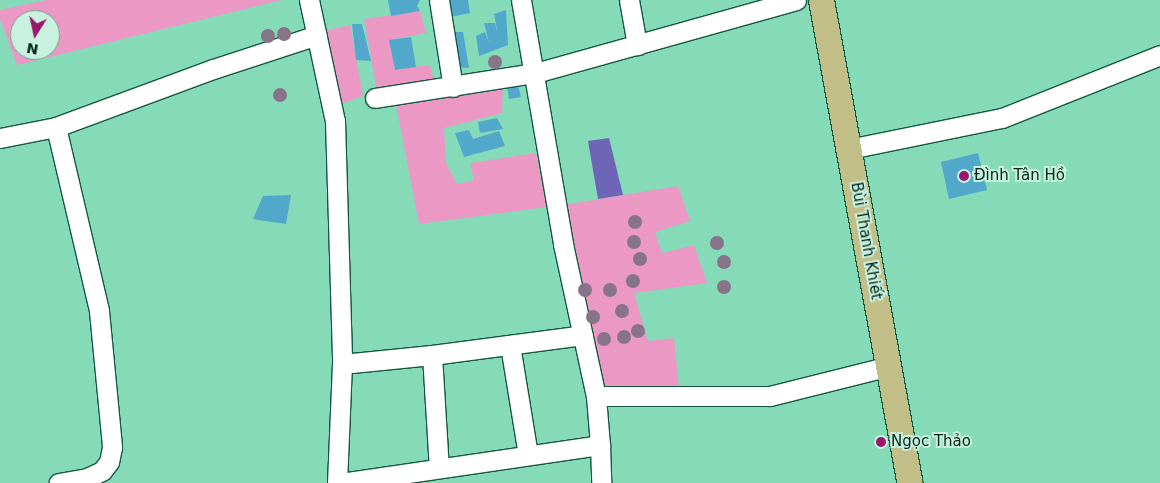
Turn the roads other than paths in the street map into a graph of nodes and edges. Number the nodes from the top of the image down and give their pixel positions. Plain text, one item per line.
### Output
1 (309, 0) edge
2 (439, 0) edge
3 (521, 0) edge
4 (629, 0) edge
5 (796, 0) edge
6 (821, 0) edge
7 (317, 35) junction
8 (637, 45) junction
9 (1160, 55) edge
10 (534, 73) junction
11 (453, 88) junction
12 (375, 98) dead end
13 (56, 127) junction
14 (0, 138) edge
15 (849, 149) junction
16 (583, 335) junction
17 (510, 345) junction
18 (432, 355) junction
19 (342, 364) junction
20 (889, 366) junction
21 (596, 396) junction
22 (600, 445) junction
23 (528, 455) junction
24 (439, 468) junction
25 (58, 483) edge
26 (339, 483) edge
27 (601, 483) edge
28 (910, 483) edge

1 - 7 street
2 - 11 street
3 - 10 street
4 - 8 street
5 - 8 street
6 - 15 main road, Bùi Thanh Khiết
7 - 13 street
7 - 19 street
8 - 10 street
9 - 15 street
10 - 11 street
10 - 16 street
11 - 12 street
13 - 14 street
13 - 25 street
15 - 20 main road, Bùi Thanh Khiết
16 - 17 street
16 - 21 street
17 - 18 street
17 - 23 street
18 - 19 street
18 - 24 street
19 - 26 street
20 - 21 street
20 - 28 main road, Bùi Thanh Khiết
21 - 22 street
22 - 23 street
22 - 27 street
23 - 24 street
24 - 26 street

